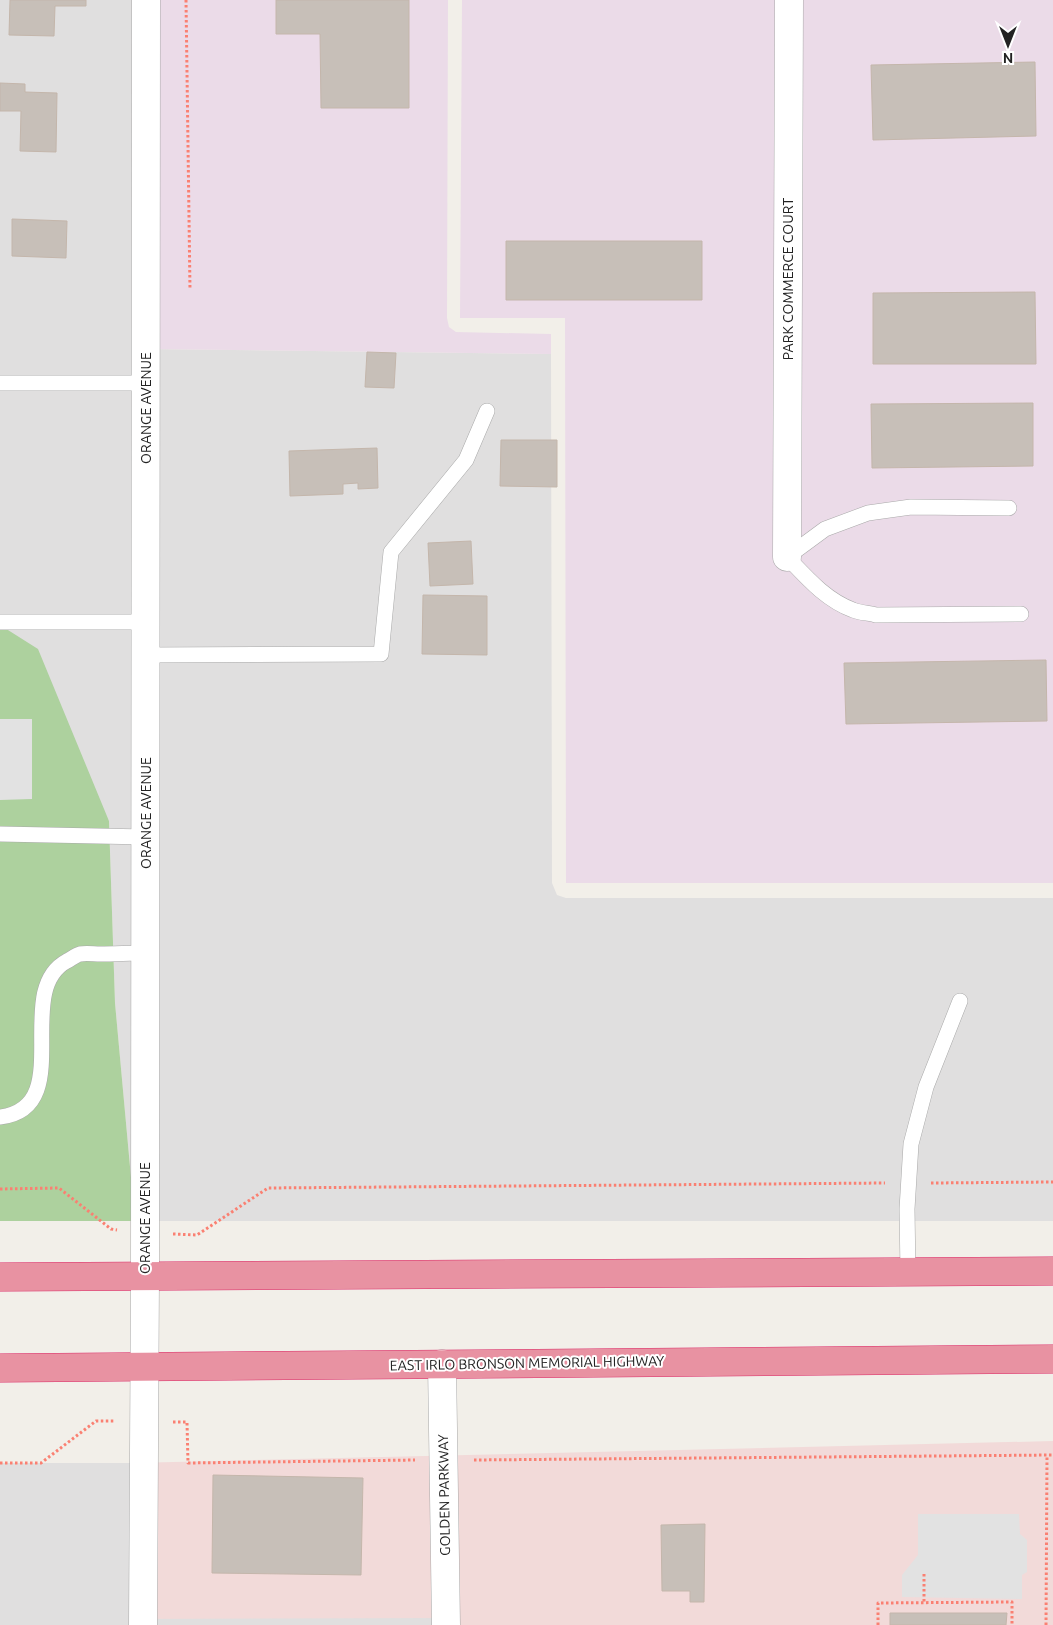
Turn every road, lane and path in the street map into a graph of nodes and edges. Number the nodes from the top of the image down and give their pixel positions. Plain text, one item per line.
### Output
1 (146, 0) edge
2 (186, 0) edge
3 (789, 0) edge
4 (190, 290) dead end
5 (0, 383) edge
6 (146, 383) junction
7 (488, 411) dead end
8 (1009, 508) dead end
9 (787, 557) junction
10 (1021, 614) dead end
11 (0, 622) edge
12 (146, 622) junction
13 (146, 655) junction
14 (0, 834) edge
15 (146, 837) junction
16 (146, 953) junction
17 (960, 1001) dead end
18 (0, 1117) edge
19 (1053, 1182) edge
20 (909, 1183) junction
21 (0, 1188) edge
22 (146, 1233) junction
23 (1053, 1271) edge
24 (908, 1272) junction
25 (146, 1276) junction
26 (0, 1277) edge
27 (1053, 1359) edge
28 (442, 1364) junction
29 (144, 1366) junction
30 (0, 1368) edge
31 (144, 1422) junction
32 (1046, 1455) junction
33 (1053, 1455) edge
34 (443, 1460) junction
35 (0, 1463) edge
36 (924, 1574) dead end
37 (924, 1602) junction
38 (143, 1625) edge
39 (446, 1625) edge
40 (878, 1625) edge
41 (1012, 1625) edge
42 (1046, 1625) edge

1 - 6 street, ORANGE AVENUE
2 - 4 path
3 - 9 street, PARK COMMERCE COURT
5 - 6 lane
6 - 12 street, ORANGE AVENUE
7 - 13 lane
8 - 9 lane
9 - 10 lane
11 - 12 lane
12 - 13 street, ORANGE AVENUE
13 - 15 street, ORANGE AVENUE
14 - 15 lane
15 - 16 street, ORANGE AVENUE
16 - 18 lane
16 - 22 street, ORANGE AVENUE
17 - 20 lane
19 - 20 path
20 - 22 path
20 - 24 lane
21 - 22 path
22 - 25 street, ORANGE AVENUE
23 - 24 highway
24 - 25 highway
25 - 26 highway
25 - 29 street, ORANGE AVENUE
27 - 28 highway, EAST IRLO BRONSON MEMORIAL HIGHWAY
28 - 29 highway, EAST IRLO BRONSON MEMORIAL HIGHWAY
28 - 34 street, GOLDEN PARKWAY
29 - 30 highway, EAST IRLO BRONSON MEMORIAL HIGHWAY
29 - 31 street, ORANGE AVENUE
31 - 34 path
31 - 35 path
31 - 38 street, ORANGE AVENUE
32 - 33 path
32 - 34 path
32 - 42 path
34 - 39 street, GOLDEN PARKWAY
36 - 37 path
37 - 40 path
37 - 41 path

